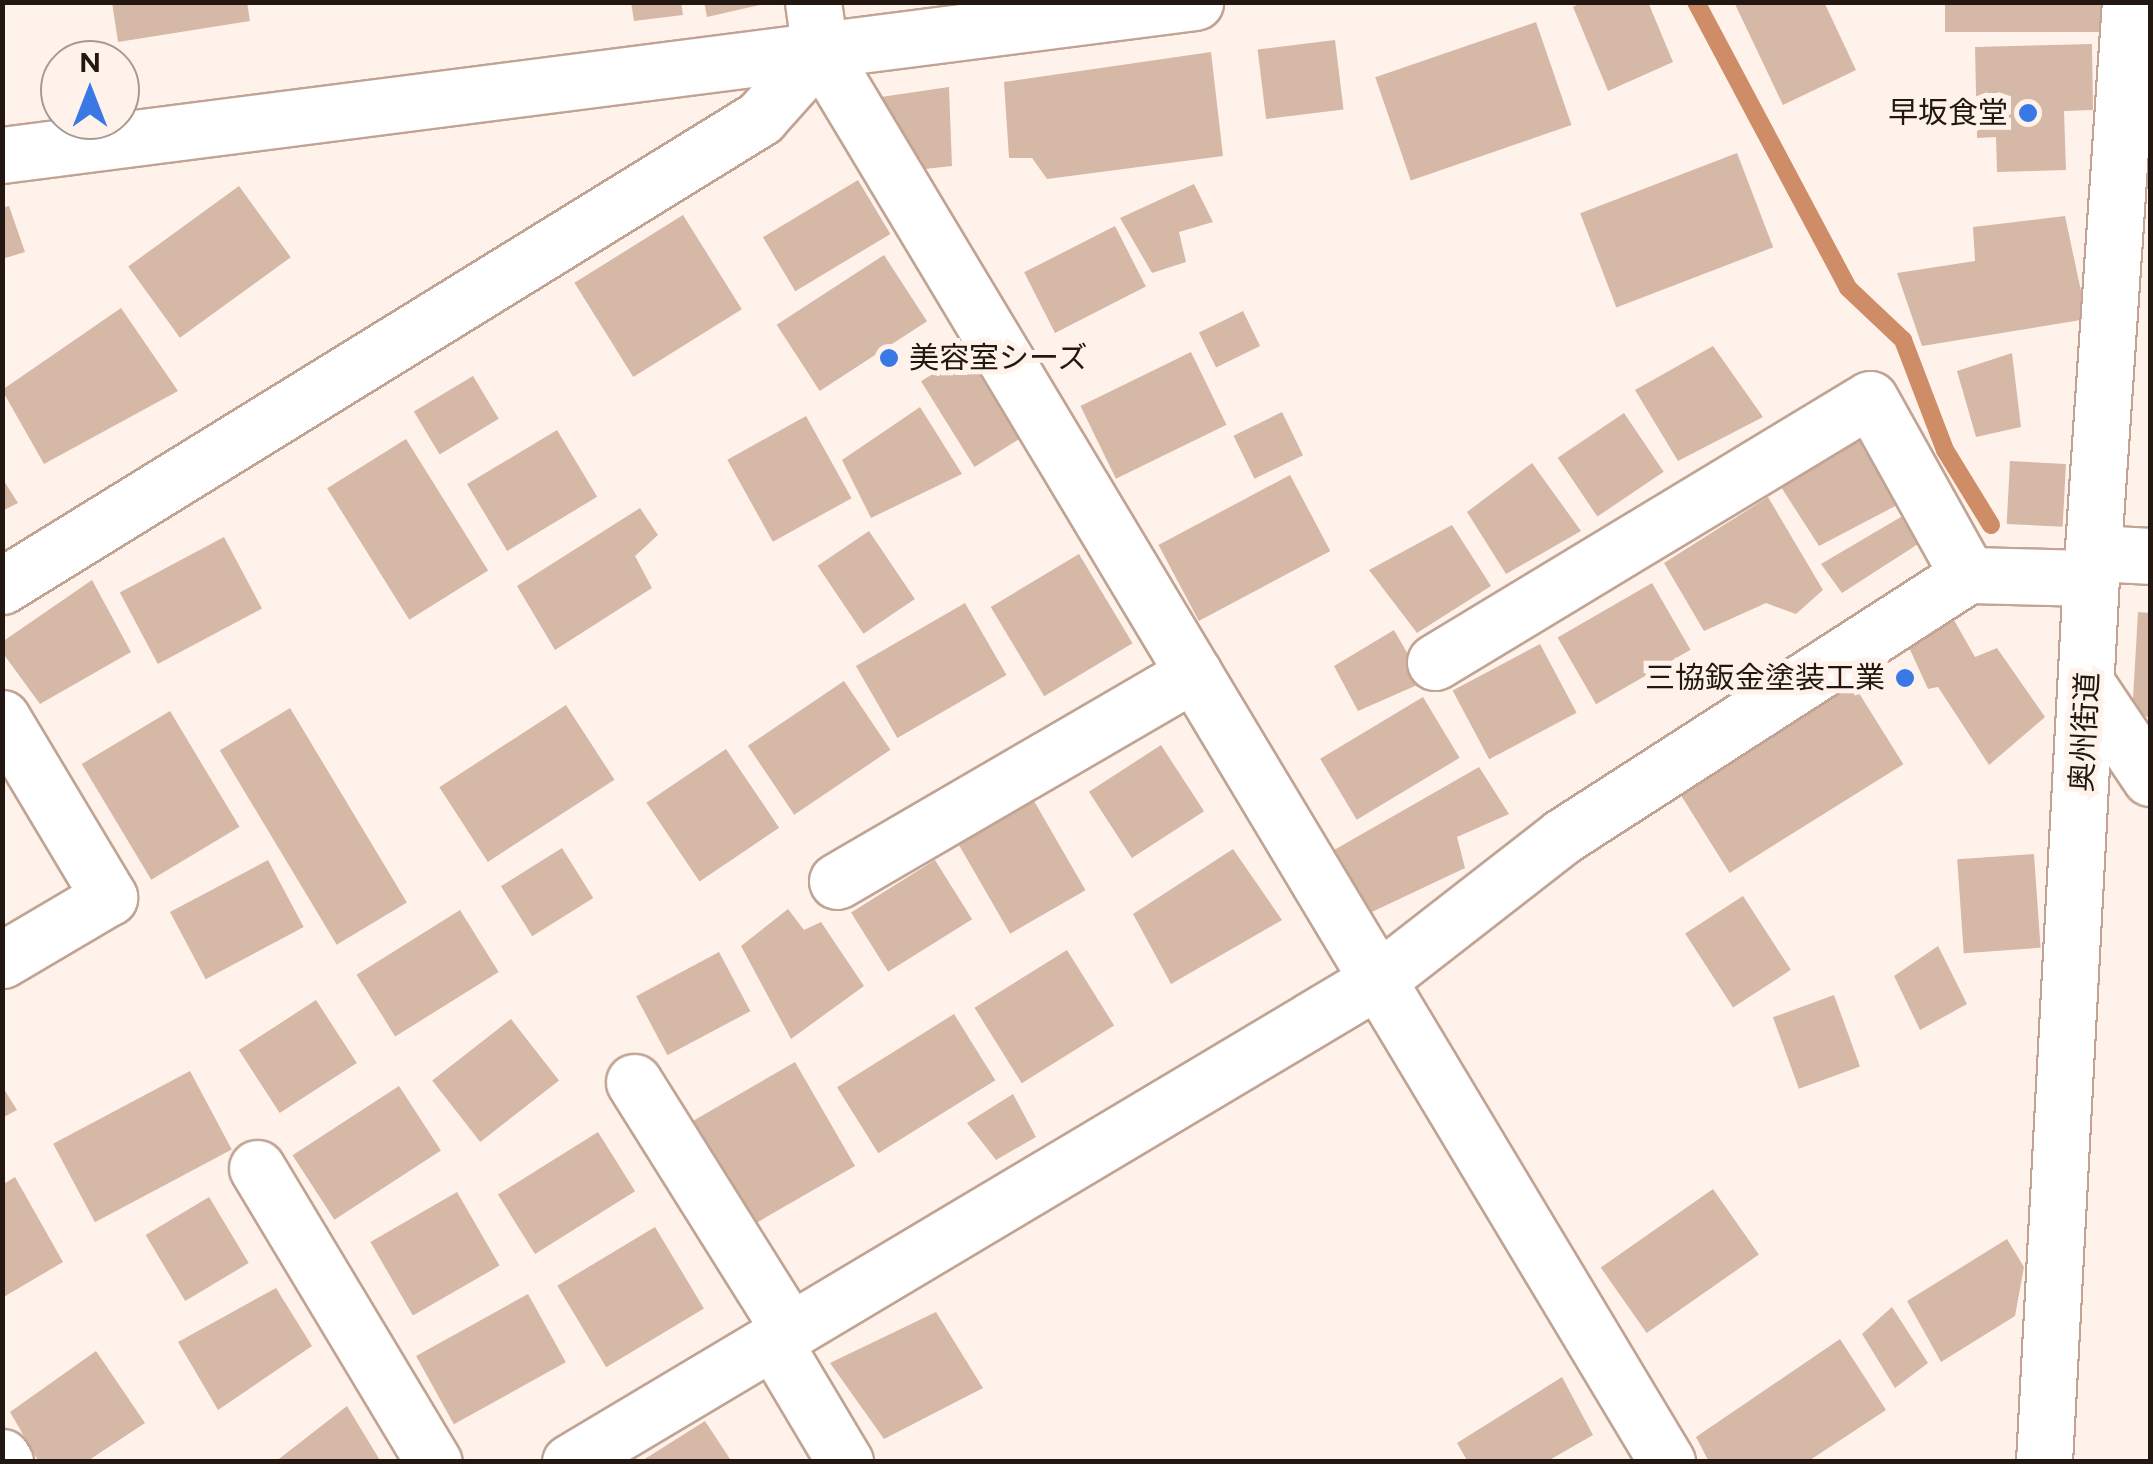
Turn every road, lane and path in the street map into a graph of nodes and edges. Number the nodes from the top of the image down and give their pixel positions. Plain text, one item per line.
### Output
1 (1196, 2) edge
2 (2130, 2) edge
3 (816, 27) edge
4 (2, 155) edge
5 (2150, 556) edge
6 (2094, 566) junction
7 (1968, 575) junction
8 (2, 586) edge
9 (1435, 662) dead end
10 (1194, 673) junction
11 (2088, 686) junction
12 (2, 718) edge
13 (2150, 778) edge
14 (837, 881) dead end
15 (2, 960) edge
16 (1378, 980) junction
17 (634, 1082) dead end
18 (257, 1168) dead end
19 (781, 1336) junction
20 (434, 1462) edge
21 (570, 1462) edge
22 (845, 1462) edge
23 (1667, 1462) edge
24 (2044, 1462) edge

1 - 3 street
2 - 6 street, 奥州街道
3 - 4 street
3 - 8 street
3 - 10 street
5 - 6 street
6 - 7 street
6 - 11 street, 奥州街道
7 - 9 street
7 - 16 street
10 - 14 street
10 - 16 street
11 - 13 street
11 - 24 street, 奥州街道
12 - 15 street
16 - 19 street
16 - 23 street
17 - 19 street
18 - 20 street
19 - 21 street
19 - 22 street

